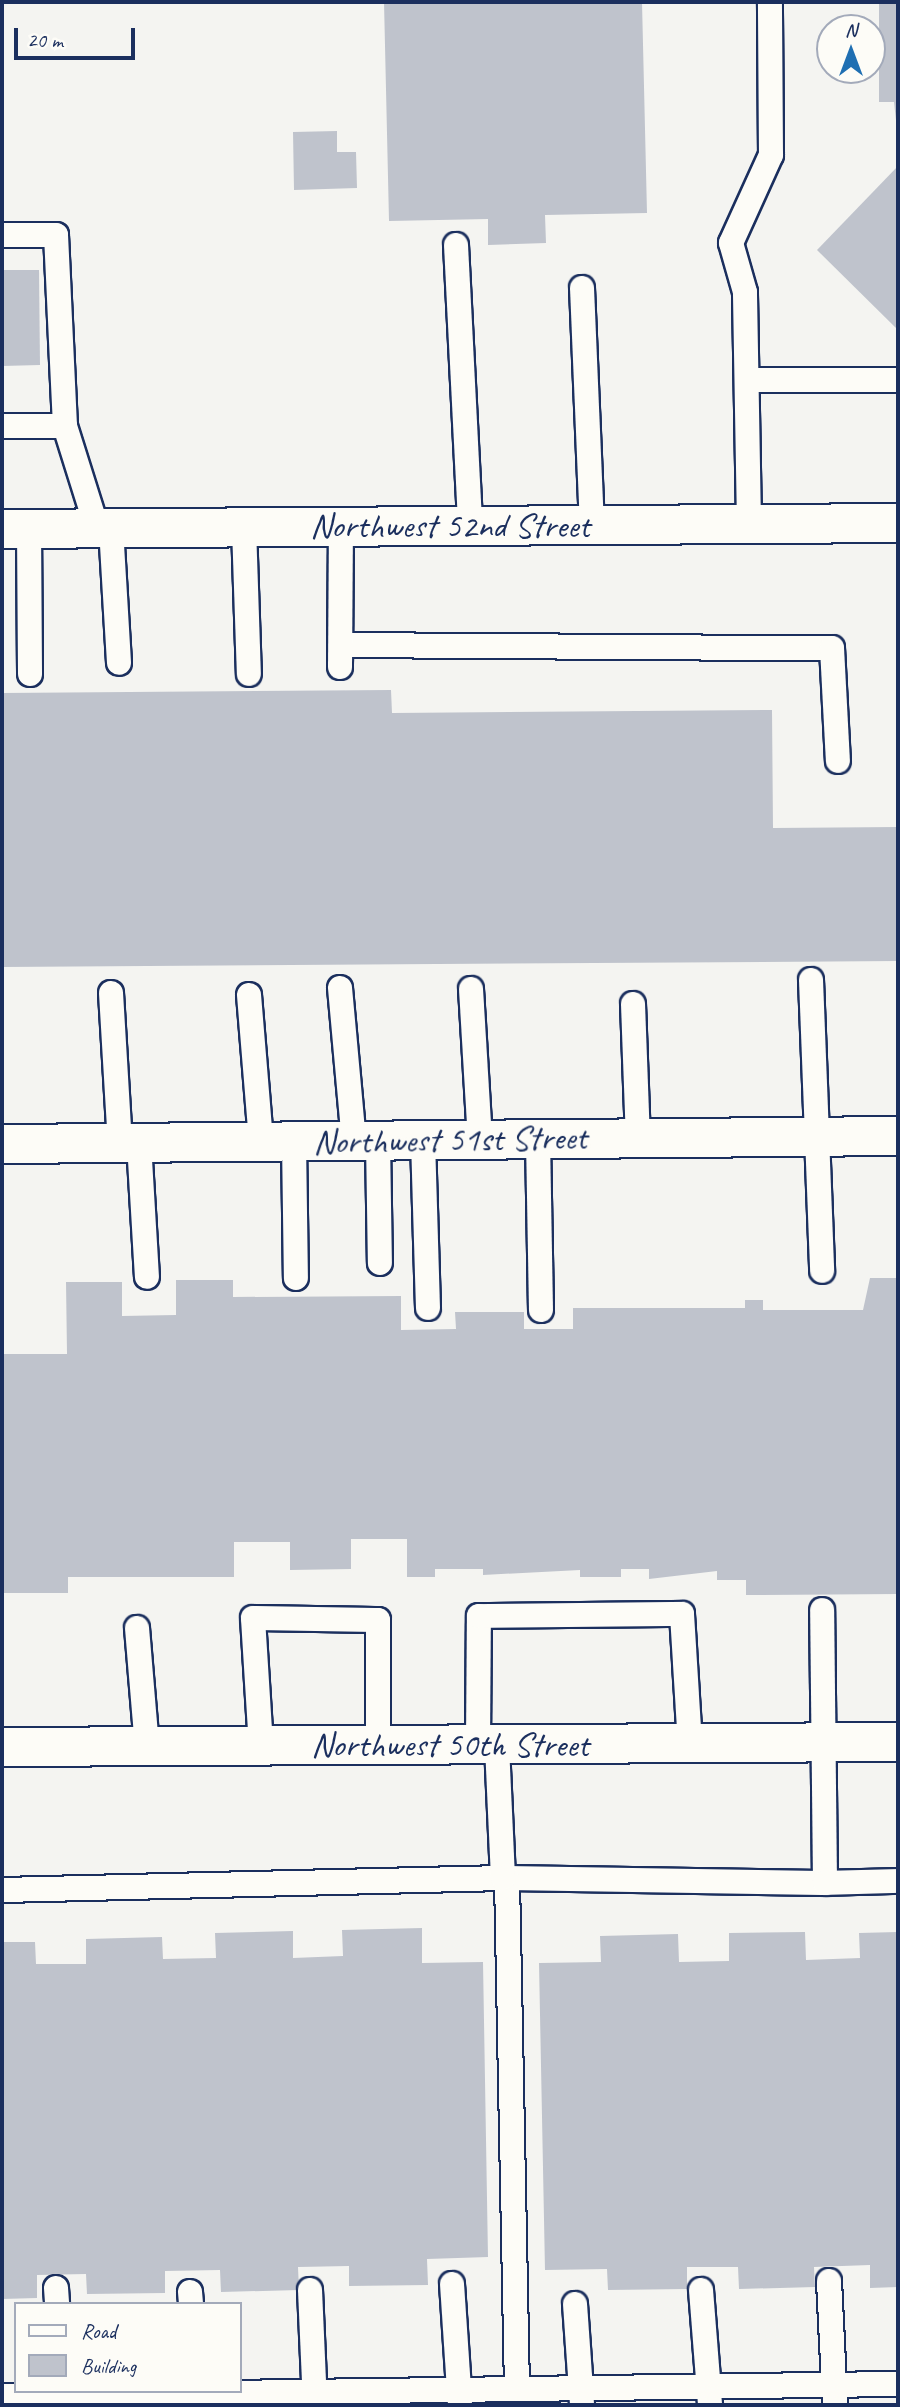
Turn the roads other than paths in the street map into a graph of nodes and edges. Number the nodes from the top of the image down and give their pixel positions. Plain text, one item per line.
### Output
1 (770, 2) edge
2 (2, 235) edge
3 (456, 245) dead end
4 (582, 288) dead end
5 (747, 380) junction
6 (898, 380) edge
7 (2, 426) edge
8 (65, 426) junction
9 (898, 523) edge
10 (592, 524) junction
11 (749, 524) junction
12 (341, 526) junction
13 (470, 526) junction
14 (244, 527) junction
15 (104, 528) junction
16 (16, 529) edge
17 (119, 663) dead end
18 (30, 674) dead end
19 (249, 674) dead end
20 (838, 761) dead end
21 (811, 980) dead end
22 (340, 988) dead end
23 (471, 989) dead end
24 (111, 993) dead end
25 (249, 995) dead end
26 (633, 1004) dead end
27 (898, 1136) edge
28 (816, 1137) junction
29 (638, 1138) junction
30 (480, 1139) junction
31 (538, 1139) junction
32 (423, 1140) junction
33 (277, 1141) junction
34 (366, 1141) junction
35 (130, 1143) junction
36 (2, 1144) edge
37 (380, 1263) dead end
38 (822, 1271) dead end
39 (147, 1277) dead end
40 (296, 1278) dead end
41 (428, 1308) dead end
42 (541, 1310) dead end
43 (822, 1609) dead end
44 (138, 1628) dead end
45 (898, 1742) edge
46 (828, 1743) junction
47 (488, 1744) junction
48 (690, 1744) junction
49 (379, 1745) junction
50 (147, 1746) junction
51 (261, 1746) junction
52 (2, 1747) edge
53 (505, 1878) junction
54 (898, 1881) edge
55 (825, 1883) junction
56 (2, 1890) edge
57 (830, 2281) dead end
58 (452, 2284) dead end
59 (310, 2290) dead end
60 (701, 2290) dead end
61 (575, 2304) dead end
62 (898, 2384) edge
63 (517, 2388) junction
64 (834, 2395) edge
65 (2, 2396) edge
66 (195, 2396) edge
67 (582, 2396) edge
68 (710, 2396) edge
69 (61, 2397) edge
70 (460, 2397) edge
71 (314, 2398) edge

1 - 5 lane
2 - 8 lane
3 - 13 lane
4 - 10 lane
5 - 6 lane
5 - 11 lane
7 - 8 lane
8 - 15 lane
9 - 11 street, Northwest 52nd Street
10 - 11 street, Northwest 52nd Street
10 - 13 street, Northwest 52nd Street
12 - 13 street, Northwest 52nd Street
12 - 14 street, Northwest 52nd Street
12 - 20 lane
14 - 15 street, Northwest 52nd Street
14 - 19 lane
15 - 16 street, Northwest 52nd Street
15 - 17 lane
16 - 18 lane
21 - 28 lane
22 - 34 lane
23 - 30 lane
24 - 35 lane
25 - 33 lane
26 - 29 lane
27 - 28 street, Northwest 51st Street
28 - 29 street, Northwest 51st Street
28 - 38 lane
29 - 31 street, Northwest 51st Street
30 - 31 street, Northwest 51st Street
30 - 32 street, Northwest 51st Street
31 - 42 lane
32 - 34 street, Northwest 51st Street
32 - 41 lane
33 - 34 street, Northwest 51st Street
33 - 35 street, Northwest 51st Street
33 - 40 lane
34 - 37 lane
35 - 36 street, Northwest 51st Street
35 - 39 lane
43 - 46 lane
44 - 50 lane
45 - 46 street, Northwest 50th Street
46 - 48 street, Northwest 50th Street
46 - 55 lane
47 - 48 street, Northwest 50th Street
47 - 48 lane
47 - 49 street, Northwest 50th Street
47 - 53 lane
49 - 51 street, Northwest 50th Street
49 - 51 lane
50 - 51 street, Northwest 50th Street
50 - 52 street, Northwest 50th Street
53 - 55 lane
53 - 56 lane
53 - 63 lane
54 - 55 lane
57 - 64 lane
58 - 70 lane
59 - 71 lane
60 - 68 lane
61 - 67 lane
62 - 64 lane
63 - 67 lane
63 - 70 lane
64 - 68 lane
65 - 69 lane
66 - 69 lane
66 - 71 lane
67 - 68 lane
70 - 71 lane

